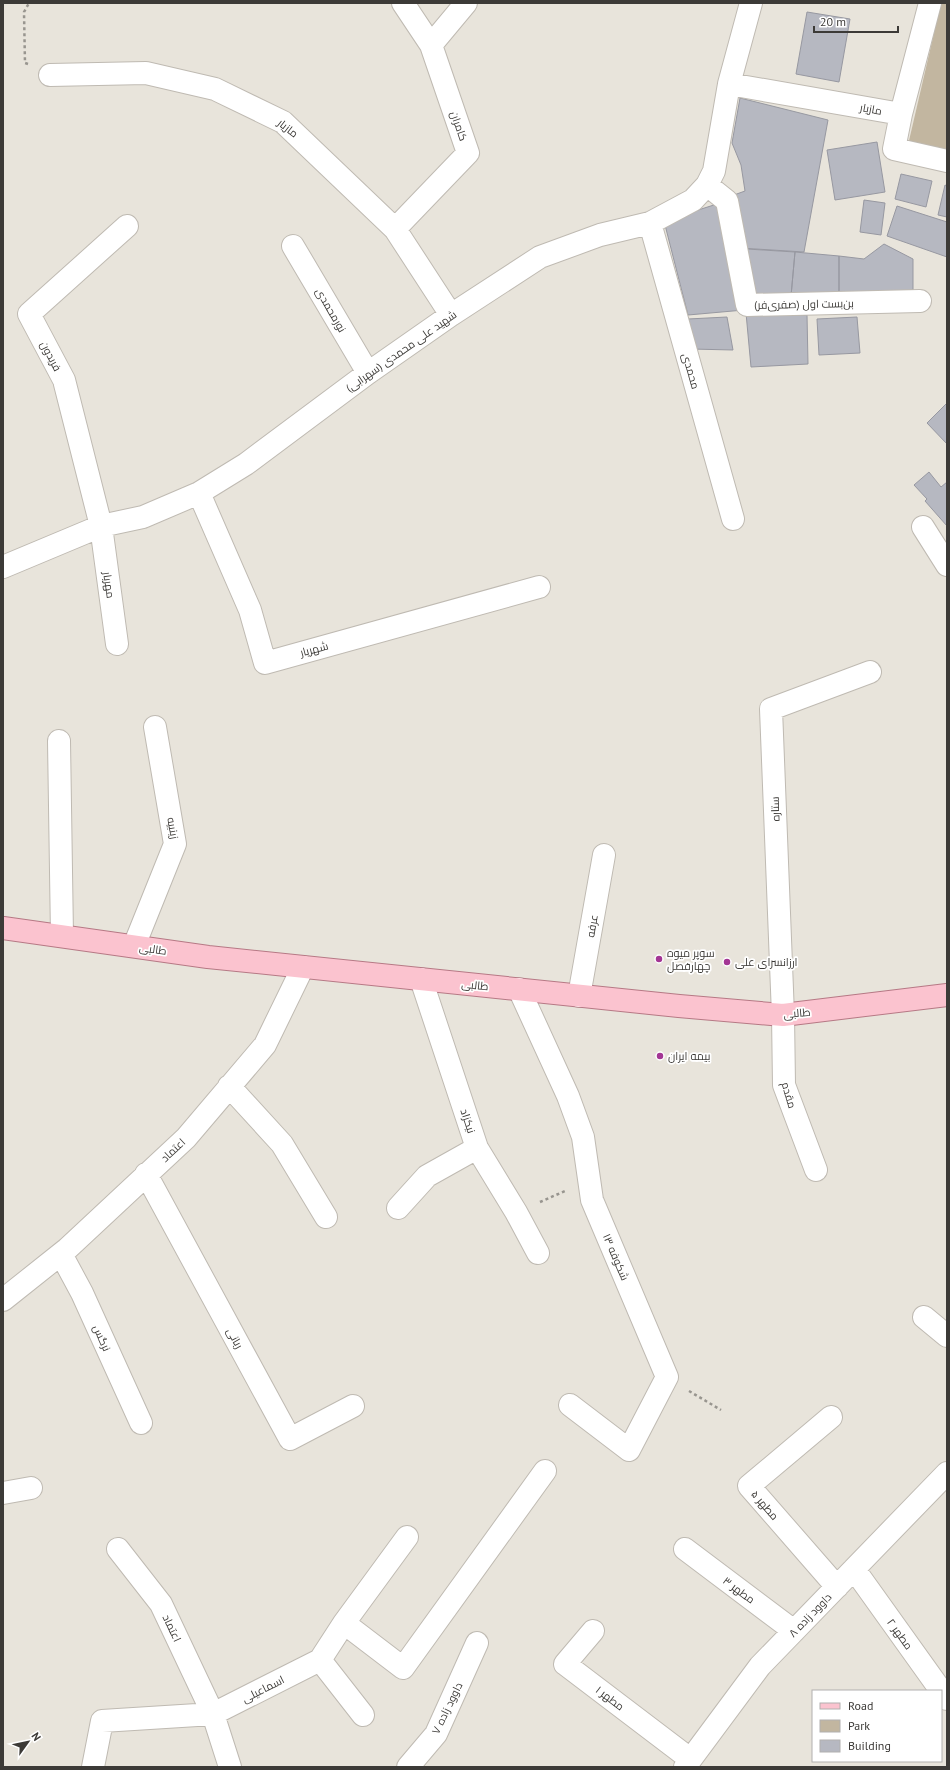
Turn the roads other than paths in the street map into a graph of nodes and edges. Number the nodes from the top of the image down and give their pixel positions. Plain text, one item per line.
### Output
1 (403, 3) edge
2 (466, 3) edge
3 (751, 3) edge
4 (930, 3) edge
5 (431, 45) junction
6 (50, 75) road end
7 (729, 84) junction
8 (900, 114) junction
9 (947, 161) edge
10 (708, 185) junction
11 (650, 223) junction
12 (127, 226) dead end
13 (395, 229) junction
14 (294, 246) dead end
15 (920, 301) dead end
16 (451, 315) junction
17 (368, 373) junction
18 (199, 493) junction
19 (733, 518) dead end
20 (101, 526) junction
21 (923, 527) dead end
22 (947, 565) edge
23 (3, 567) edge
24 (539, 587) dead end
25 (117, 644) dead end
26 (870, 672) dead end
27 (155, 727) dead end
28 (59, 741) dead end
29 (604, 855) dead end
30 (3, 928) edge
31 (62, 936) junction
32 (134, 946) junction
33 (303, 967) junction
34 (421, 979) junction
35 (519, 989) junction
36 (947, 995) edge
37 (579, 996) junction
38 (783, 1015) junction
39 (229, 1086) junction
40 (476, 1148) junction
41 (816, 1170) dead end
42 (146, 1174) junction
43 (398, 1208) dead end
44 (326, 1217) dead end
45 (538, 1252) dead end
46 (61, 1254) junction
47 (3, 1300) edge
48 (924, 1317) dead end
49 (947, 1336) edge
50 (570, 1405) dead end
51 (353, 1406) dead end
52 (831, 1417) dead end
53 (141, 1423) dead end
54 (545, 1471) dead end
55 (947, 1473) edge
56 (31, 1488) dead end
57 (3, 1493) edge
58 (407, 1537) dead end
59 (118, 1549) dead end
60 (685, 1549) dead end
61 (854, 1569) junction
62 (837, 1587) junction
63 (344, 1623) junction
64 (593, 1631) dead end
65 (794, 1631) junction
66 (477, 1643) dead end
67 (320, 1660) junction
68 (941, 1690) edge
69 (213, 1714) junction
70 (363, 1715) dead end
71 (688, 1763) edge
72 (93, 1767) edge
73 (230, 1767) edge
74 (408, 1767) edge

1 - 5 street, کامران
2 - 5 street
3 - 7 street, شهید علی محمدی (سهرابی)
4 - 8 street
5 - 13 street, کامران
6 - 13 street, مازیار
7 - 8 street, مازیار
7 - 10 street, شهید علی محمدی (سهرابی)
8 - 9 street
10 - 11 street, شهید علی محمدی (سهرابی)
10 - 15 street, بن‌بست اول (صفری‌فر)
11 - 16 street, شهید علی محمدی (سهرابی)
11 - 19 street, محمدی
12 - 20 street, فریدون
13 - 16 street, مازیار
14 - 17 street, نورمحمدی
16 - 17 street, شهید علی محمدی (سهرابی)
17 - 18 street, شهید علی محمدی (سهرابی)
18 - 20 street, شهید علی محمدی (سهرابی)
18 - 24 street, شهریار
20 - 23 street, شهید علی محمدی (سهرابی)
20 - 25 street, مهریار
21 - 22 street
26 - 38 street, ستاره
27 - 32 street, زینبیه
28 - 31 street
29 - 37 street, عرفه
30 - 31 main road, طالبی
31 - 32 main road, طالبی
32 - 33 main road, طالبی
33 - 34 main road, طالبی
33 - 39 street, اعتماد
34 - 35 main road, طالبی
34 - 40 street, نیکزاد
35 - 37 main road, طالبی
35 - 50 street, شکوفه ۱۳
36 - 38 main road, طالبی
37 - 38 main road, طالبی
38 - 41 street, مقدم
39 - 42 street, اعتماد
39 - 44 street
40 - 43 street
40 - 45 street, نیکزاد
42 - 46 street, اعتماد
42 - 51 street, ربانی
46 - 47 street, اعتماد
46 - 53 street, نرگس
48 - 49 street
52 - 62 street, مطهر ۵
54 - 63 street
55 - 61 street, داوود زاده ۸
56 - 57 street
58 - 63 street
59 - 69 street, اعتماد
60 - 65 street, مطهر ۳
61 - 62 street, داوود زاده ۸
61 - 68 street, مطهر ۲
62 - 65 street, داوود زاده ۸
63 - 67 street
64 - 71 street, مطهر ۱
65 - 71 street, داوود زاده ۸
66 - 74 street, داوود زاده ۷
67 - 69 street, اسماعیلی
67 - 70 street
69 - 72 street, اسماعیلی
69 - 73 street, اعتماد

